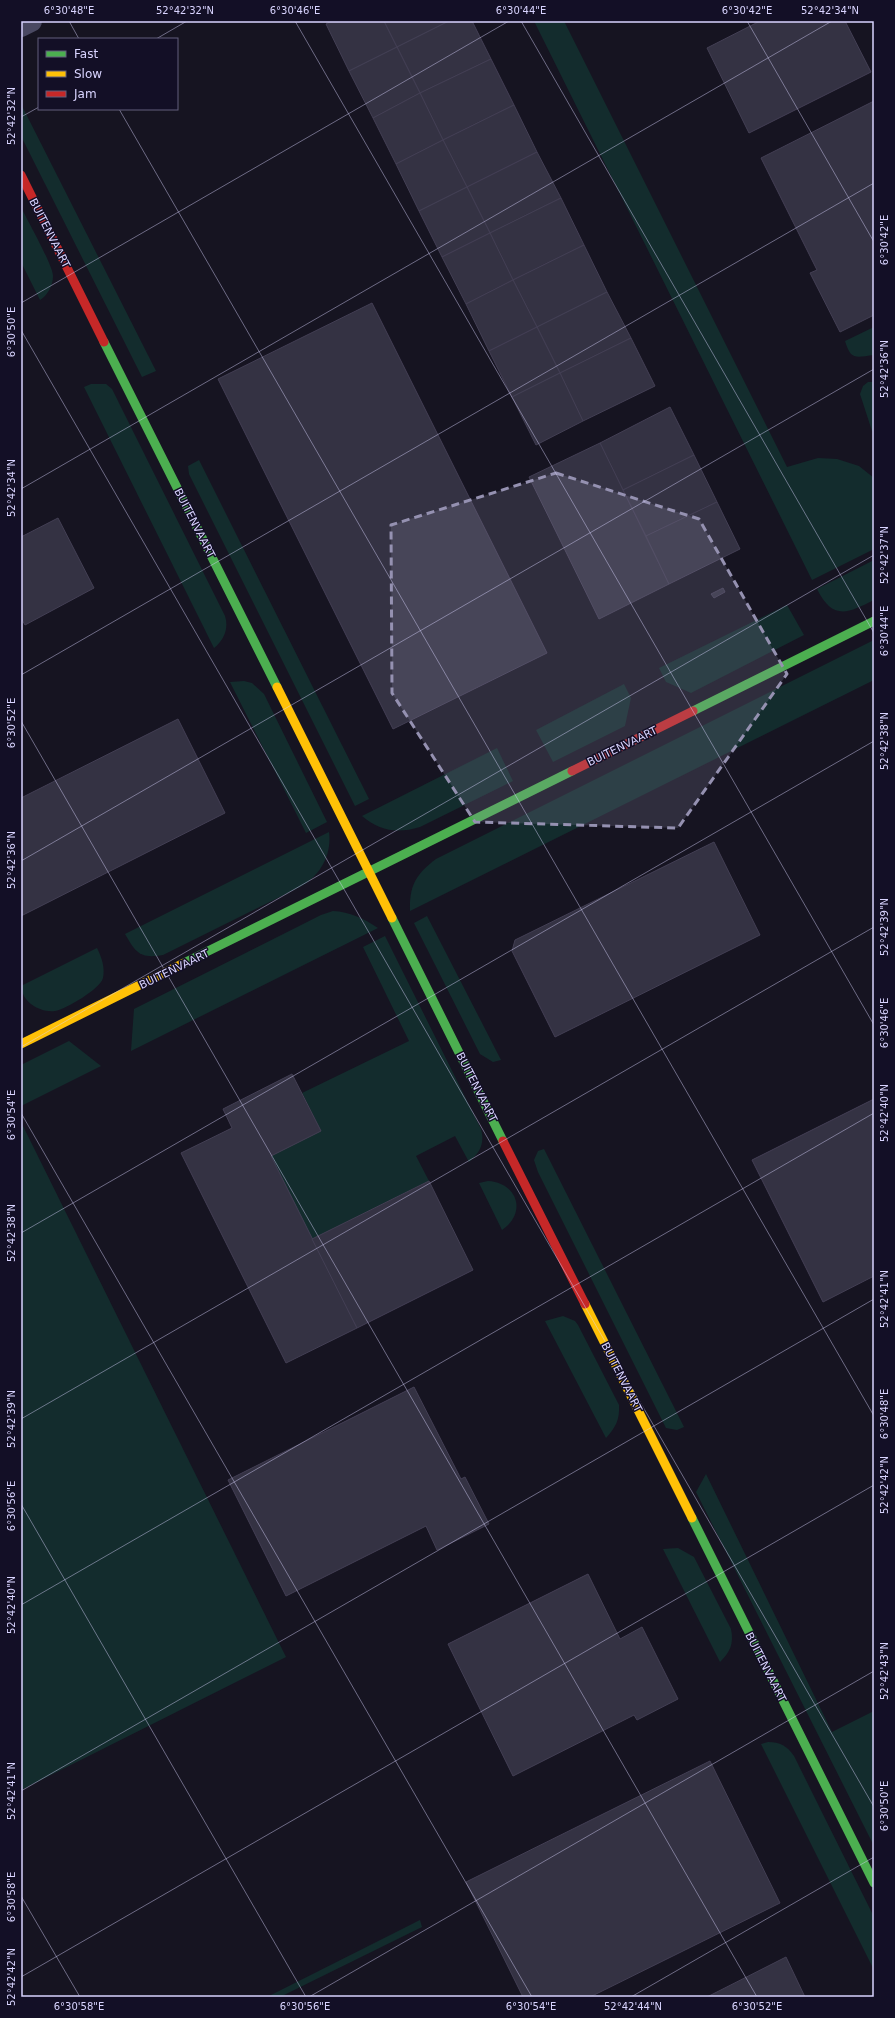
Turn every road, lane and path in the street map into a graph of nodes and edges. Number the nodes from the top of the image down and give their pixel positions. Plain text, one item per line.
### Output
1 (31, 21) edge
2 (21, 26) edge
3 (21, 175) edge
4 (874, 621) edge
5 (369, 872) junction
6 (21, 1044) edge
7 (874, 1883) edge

1 - 2 street
3 - 5 street, BUITENVAART
4 - 5 street, BUITENVAART
5 - 6 street, BUITENVAART
5 - 7 street, BUITENVAART

